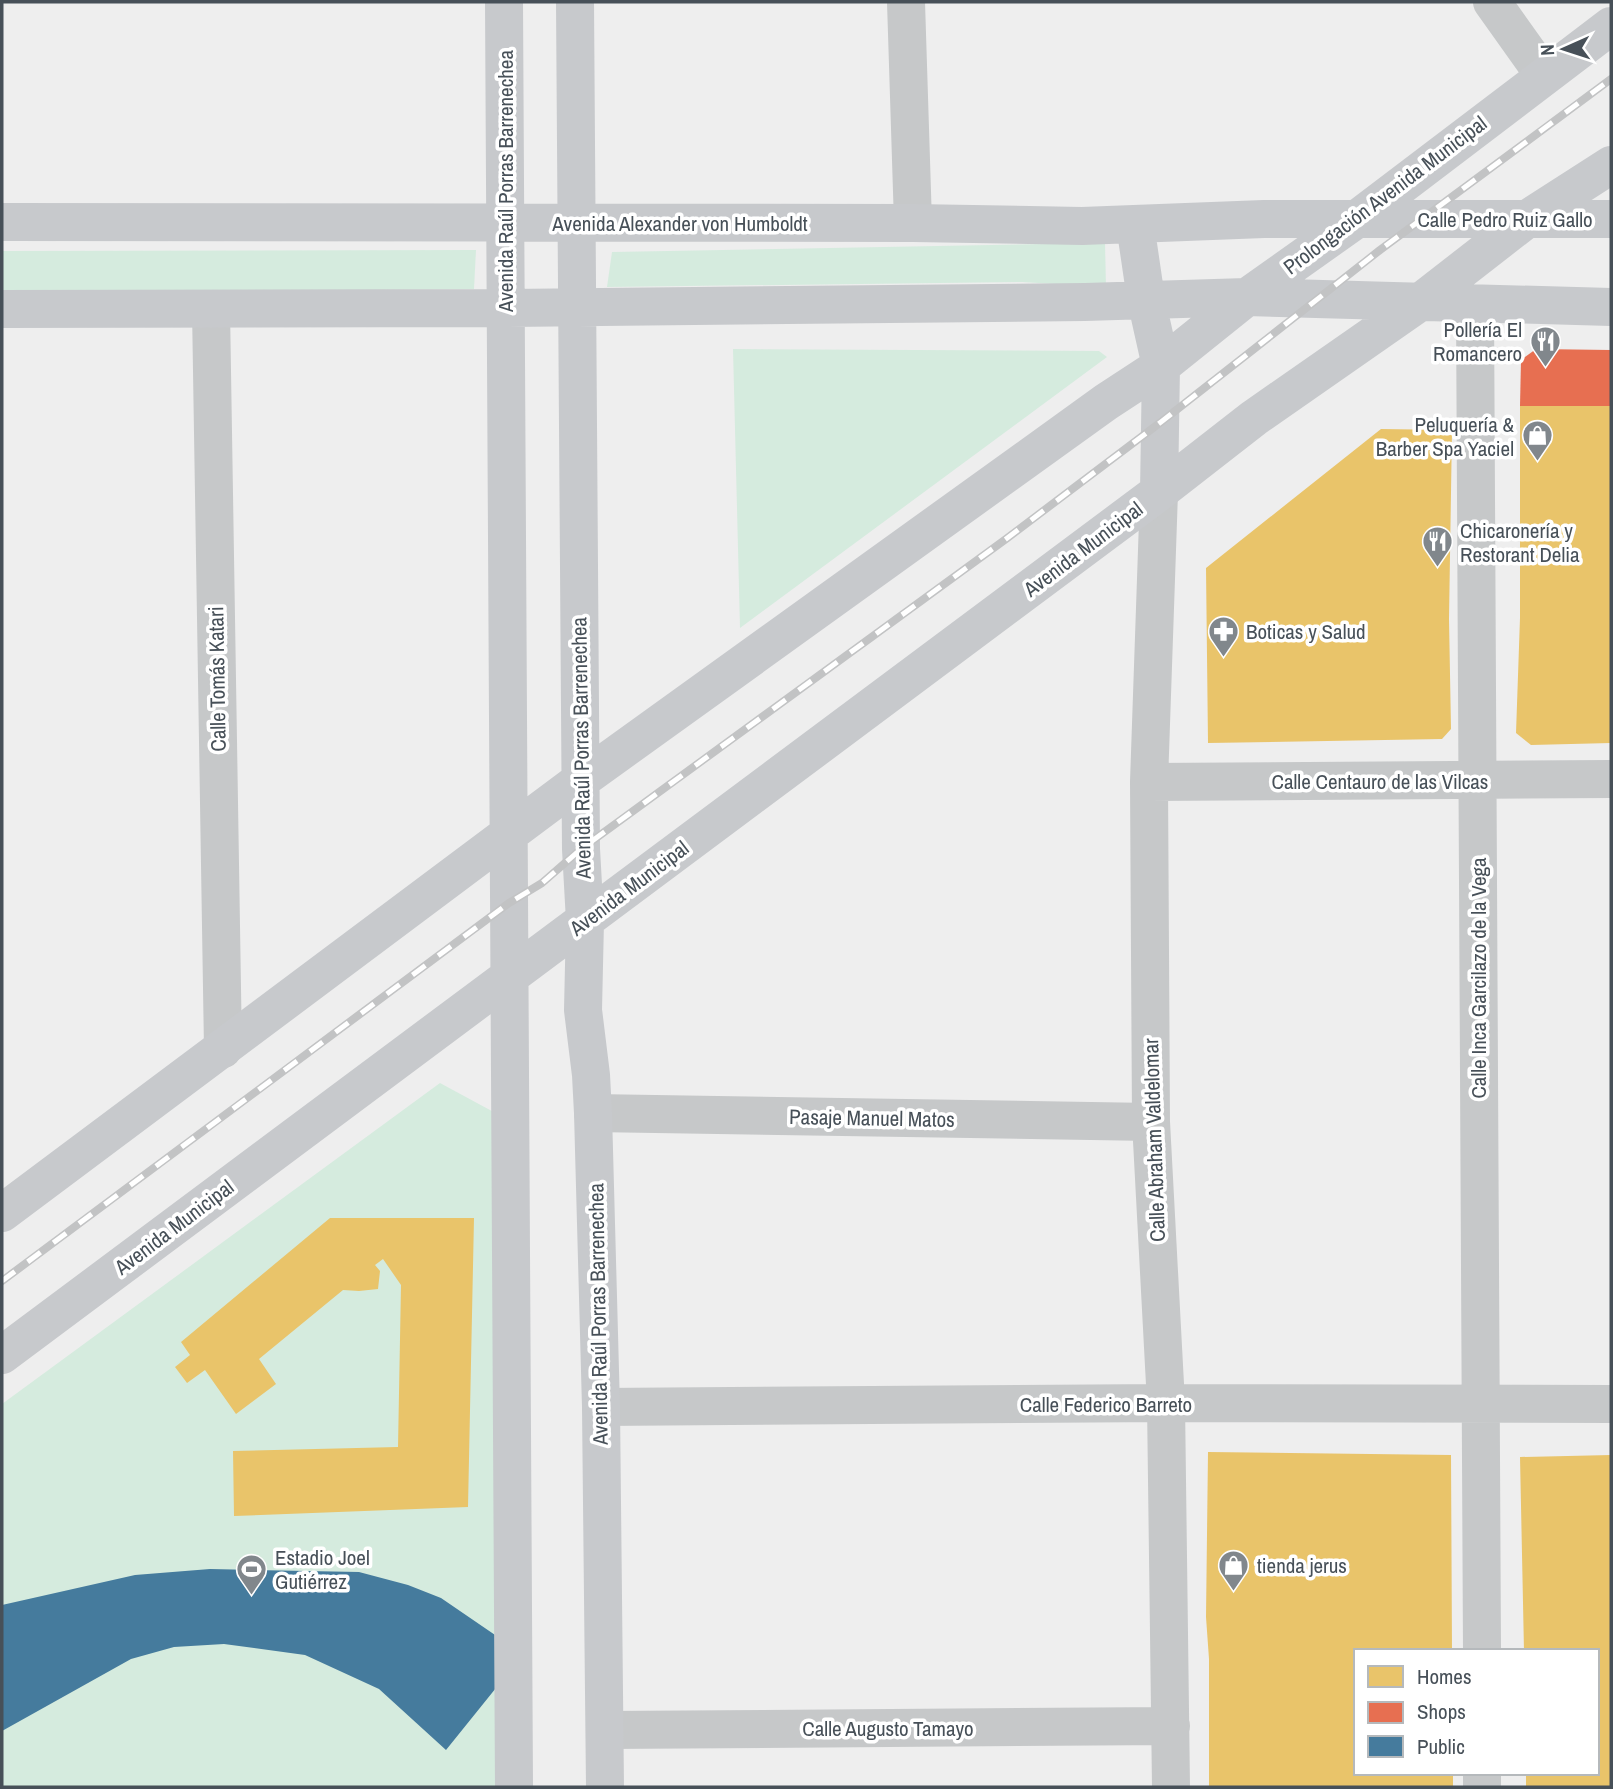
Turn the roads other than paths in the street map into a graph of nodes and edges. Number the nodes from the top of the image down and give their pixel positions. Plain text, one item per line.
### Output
1 (504, 2) edge
2 (575, 2) edge
3 (906, 2) edge
4 (1492, 2) edge
5 (1611, 26) edge
6 (1544, 75) junction
7 (1611, 164) edge
8 (1357, 219) junction
9 (1527, 219) junction
10 (1611, 219) edge
11 (2, 222) edge
12 (505, 222) junction
13 (577, 223) junction
14 (913, 223) junction
15 (1135, 224) junction
16 (1247, 297) junction
17 (1146, 299) junction
18 (1419, 303) junction
19 (1475, 304) junction
20 (577, 307) junction
21 (1611, 307) edge
22 (505, 308) junction
23 (2, 309) edge
24 (211, 309) junction
25 (1161, 366) junction
26 (1159, 492) junction
27 (1611, 779) edge
28 (581, 780) junction
29 (1477, 780) junction
30 (1149, 782) junction
31 (509, 835) junction
32 (584, 921) junction
33 (510, 976) junction
34 (223, 1049) junction
35 (593, 1113) junction
36 (1151, 1122) junction
37 (2, 1213) edge
38 (2, 1355) edge
39 (1166, 1404) junction
40 (1480, 1404) junction
41 (1611, 1404) edge
42 (601, 1408) junction
43 (1482, 1649) edge
44 (1171, 1726) junction
45 (605, 1730) junction
46 (514, 1787) edge
47 (605, 1787) edge
48 (1171, 1787) edge

1 - 12 main road, Avenida Raúl Porras Barrenechea
2 - 13 main road, Avenida Raúl Porras Barrenechea
3 - 14 street
4 - 6 street
5 - 6 main road, Prolongación Avenida Municipal
6 - 8 main road, Prolongación Avenida Municipal
7 - 9 main road
8 - 9 main road, Calle Pedro Ruiz Gallo
8 - 15 main road, Avenida Alexander von Humboldt
8 - 16 main road, Prolongación Avenida Municipal
9 - 10 main road, Calle Pedro Ruiz Gallo
9 - 18 main road
11 - 12 main road, Avenida Alexander von Humboldt
12 - 13 main road, Avenida Alexander von Humboldt
12 - 22 main road, Avenida Raúl Porras Barrenechea
13 - 14 main road, Avenida Alexander von Humboldt
13 - 20 main road, Avenida Raúl Porras Barrenechea
14 - 15 main road, Avenida Alexander von Humboldt
15 - 17 main road
16 - 17 main road
16 - 18 main road
16 - 25 main road, Prolongación Avenida Municipal
17 - 20 main road
17 - 25 main road
18 - 19 main road
18 - 26 main road, Avenida Municipal
19 - 21 main road
19 - 29 street, Calle Inca Garcilazo de la Vega
20 - 22 main road
20 - 28 main road, Avenida Raúl Porras Barrenechea
22 - 24 main road
22 - 31 main road, Avenida Raúl Porras Barrenechea
23 - 24 main road
24 - 34 street, Calle Tomás Katari
25 - 26 main road
25 - 28 main road
26 - 30 street, Calle Abraham Valdelomar
26 - 32 main road, Avenida Municipal
27 - 29 street, Calle Centauro de las Vilcas
28 - 31 main road
28 - 32 main road, Avenida Raúl Porras Barrenechea
29 - 30 street, Calle Centauro de las Vilcas
29 - 40 street, Calle Inca Garcilazo de la Vega
30 - 36 street, Calle Abraham Valdelomar
31 - 33 main road, Avenida Raúl Porras Barrenechea
31 - 34 main road
32 - 33 main road, Avenida Municipal
32 - 35 main road, Avenida Raúl Porras Barrenechea
33 - 38 main road, Avenida Municipal
33 - 46 main road, Avenida Raúl Porras Barrenechea
34 - 37 main road
35 - 36 street, Pasaje Manuel Matos
35 - 42 main road, Avenida Raúl Porras Barrenechea
36 - 39 street, Calle Abraham Valdelomar
39 - 40 street, Calle Federico Barreto
39 - 42 street, Calle Federico Barreto
39 - 44 street, Calle Abraham Valdelomar
40 - 41 street, Calle Federico Barreto
40 - 43 street, Calle Inca Garcilazo de la Vega
42 - 45 main road, Avenida Raúl Porras Barrenechea
44 - 45 street, Calle Augusto Tamayo
44 - 48 street, Calle Abraham Valdelomar
45 - 47 main road, Avenida Raúl Porras Barrenechea

